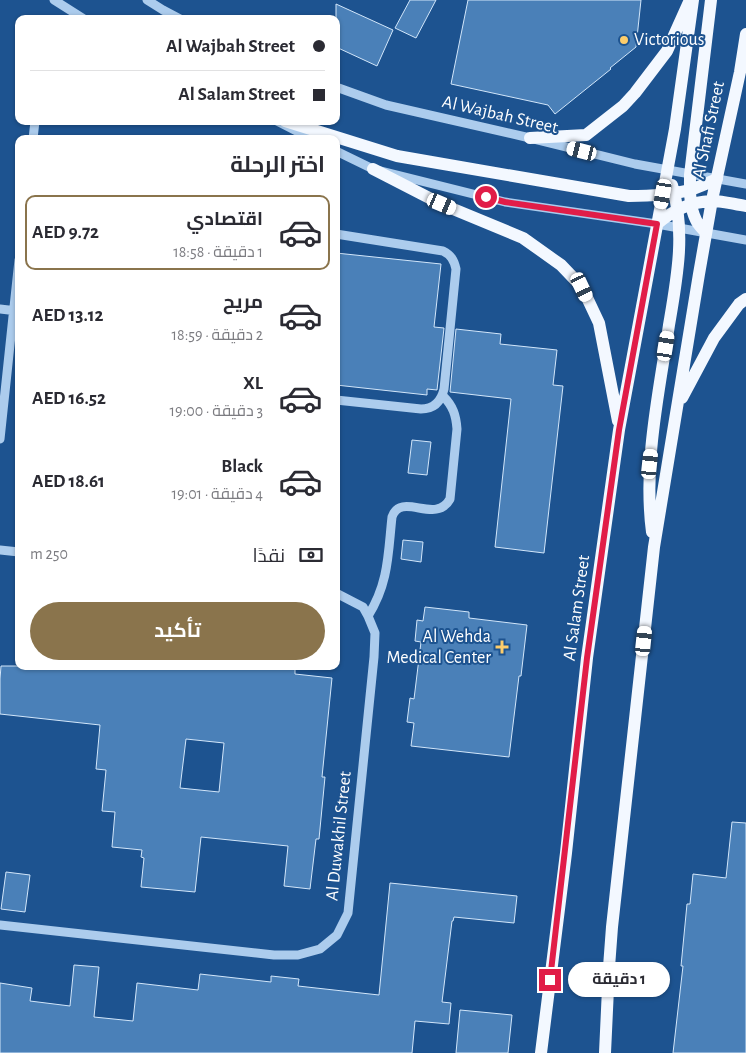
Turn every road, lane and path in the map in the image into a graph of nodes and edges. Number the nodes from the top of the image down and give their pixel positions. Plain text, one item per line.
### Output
1 (54, 0) edge
2 (147, 0) edge
3 (692, 0) edge
4 (711, 0) edge
5 (78, 15) edge
6 (172, 15) edge
7 (746, 34) edge
8 (340, 88) edge
9 (285, 125) edge
10 (298, 125) edge
11 (304, 135) edge
12 (330, 135) edge
13 (340, 138) edge
14 (530, 138) junction
15 (340, 153) edge
16 (373, 169) junction
17 (668, 171) junction
18 (690, 175) junction
19 (717, 179) junction
20 (746, 184) edge
21 (690, 189) junction
22 (668, 194) junction
23 (712, 200) junction
24 (692, 204) junction
25 (746, 206) edge
26 (677, 210) junction
27 (657, 224) junction
28 (680, 228) junction
29 (706, 233) junction
30 (340, 235) edge
31 (746, 240) edge
32 (746, 299) edge
33 (0, 309) edge
34 (15, 311) edge
35 (15, 319) edge
36 (443, 396) junction
37 (340, 400) edge
38 (676, 409) junction
39 (619, 430) junction
40 (0, 439) edge
41 (654, 547) junction
42 (0, 550) edge
43 (15, 552) edge
44 (340, 595) edge
45 (368, 616) junction
46 (0, 925) edge
47 (541, 1053) edge
48 (605, 1053) edge

1 - 5 street
2 - 6 street
3 - 14 main road
3 - 17 main road, Al Shafi Street
4 - 18 main road
7 - 19 main road, Al Shafi Street
8 - 14 street, Al Wajbah Street
9 - 11 street
10 - 12 main road
13 - 22 main road
14 - 17 street, Al Wajbah Street
15 - 16 street
16 - 27 street
16 - 39 main road
17 - 18 street, Al Wajbah Street
17 - 22 main road
18 - 19 street, Al Wajbah Street
18 - 21 main road
19 - 20 street, Al Wajbah Street
19 - 21 main road
19 - 23 main road, Al Shafi Street
21 - 22 main road
21 - 24 main road
22 - 26 main road
22 - 27 main road, Al Salam Street
23 - 24 main road
23 - 25 main road
23 - 29 main road, Al Shafi Street
24 - 26 main road
24 - 29 main road
26 - 27 main road
26 - 28 main road
27 - 28 street
27 - 39 main road, Al Salam Street
28 - 29 street
28 - 41 main road
29 - 31 street
29 - 38 main road
30 - 36 street
32 - 38 main road
33 - 34 street
35 - 40 street
36 - 37 street
36 - 45 street
38 - 41 main road
39 - 47 main road, Al Salam Street
41 - 48 main road
42 - 43 street
44 - 45 street
45 - 46 street, Al Duwakhil Street

